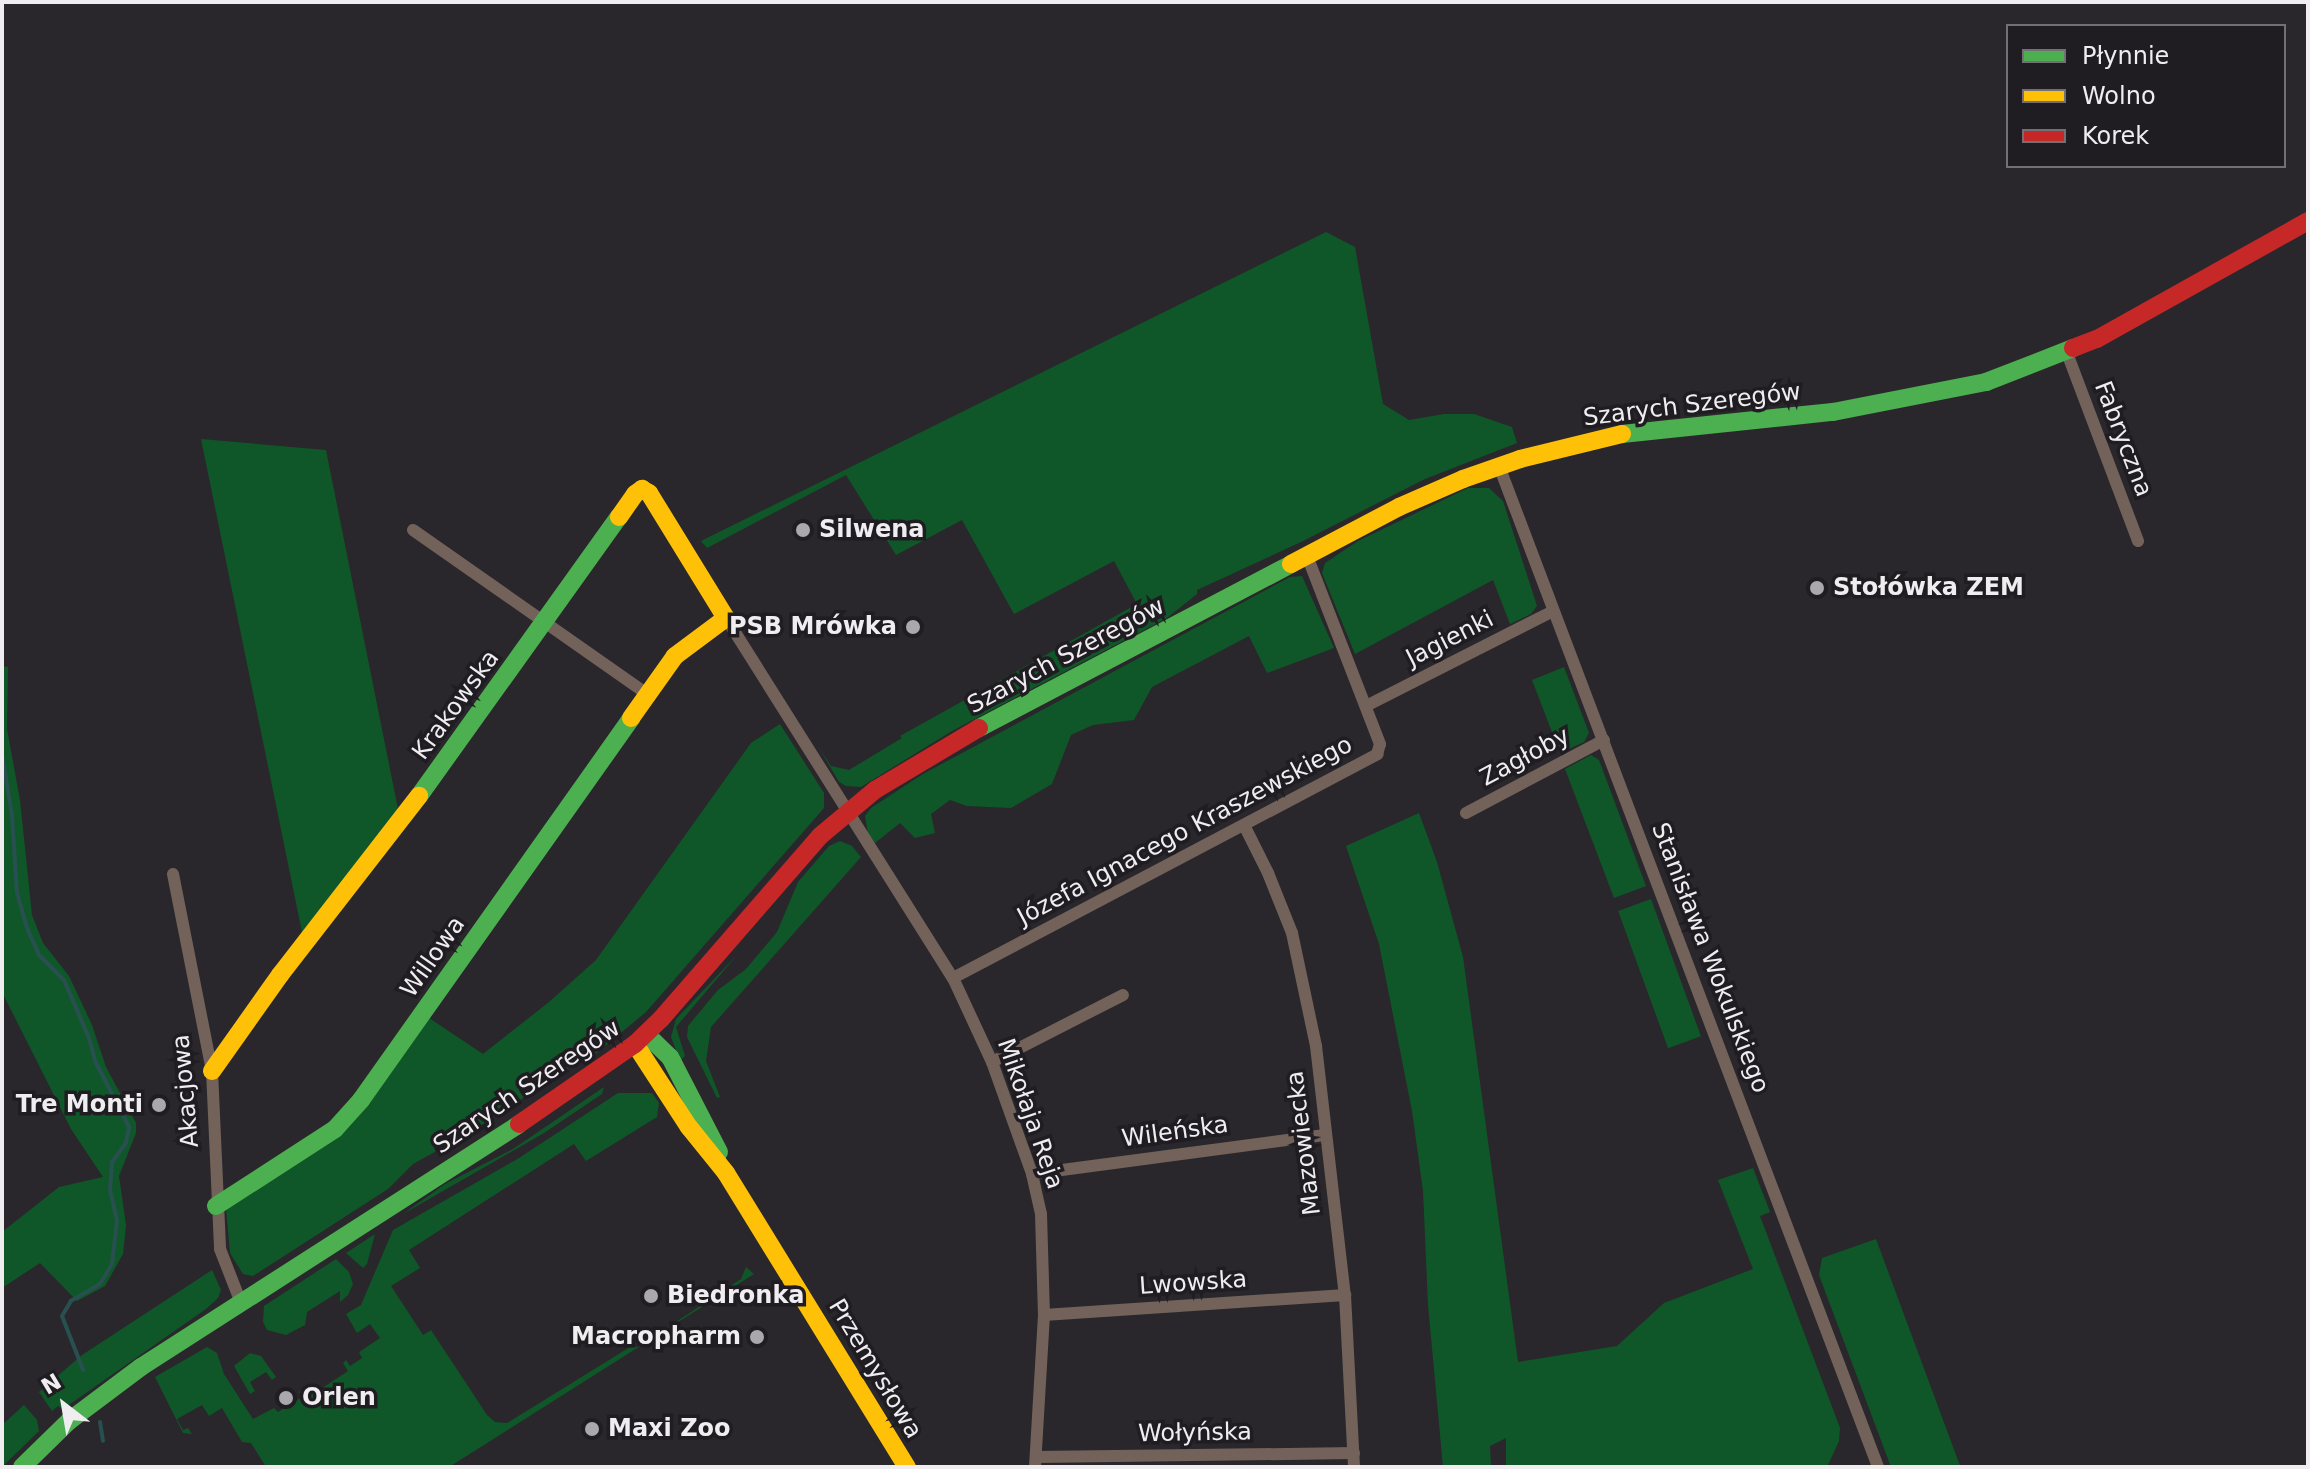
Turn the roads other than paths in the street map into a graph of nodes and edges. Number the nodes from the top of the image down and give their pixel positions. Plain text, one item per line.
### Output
1 (2308, 221) edge
2 (2067, 353) junction
3 (1499, 466) junction
4 (413, 530) dead end
5 (2138, 541) dead end
6 (1307, 556) junction
7 (1553, 611) junction
8 (726, 618) junction
9 (546, 623) junction
10 (647, 694) junction
11 (1366, 706) junction
12 (1604, 740) junction
13 (847, 812) junction
14 (1466, 813) dead end
15 (1244, 825) junction
16 (173, 874) dead end
17 (953, 978) junction
18 (1123, 995) dead end
19 (640, 1039) junction
20 (992, 1062) junction
21 (212, 1071) junction
22 (1324, 1135) junction
23 (1032, 1174) junction
24 (216, 1206) junction
25 (1345, 1295) junction
26 (241, 1303) junction
27 (1044, 1315) junction
28 (1354, 1453) junction
29 (1035, 1462) edge
30 (22, 1467) edge
31 (907, 1467) edge
32 (1354, 1467) edge
33 (1878, 1467) edge

1 - 2 main road, Szarych Szeregów
2 - 3 main road, Szarych Szeregów
2 - 5 street, Fabryczna
3 - 6 main road, Szarych Szeregów
3 - 7 street, Stanisława Wokulskiego
4 - 9 street
6 - 11 street, Józefa Ignacego Kraszewskiego
6 - 13 main road, Szarych Szeregów
7 - 11 street, Jagienki
7 - 12 street, Stanisława Wokulskiego
8 - 9 main road, Krakowska
8 - 10 main road, Willowa
8 - 13 street, Krakowska
9 - 10 street
9 - 21 main road, Krakowska
10 - 24 main road, Willowa
11 - 15 street, Józefa Ignacego Kraszewskiego
12 - 14 street, Zagłoby
12 - 33 street, Stanisława Wokulskiego
13 - 17 street, Mikołaja Reja
13 - 19 main road, Szarych Szeregów
15 - 17 street, Józefa Ignacego Kraszewskiego
15 - 22 street, Mazowiecka
16 - 21 street, Akacjowa
17 - 20 street, Mikołaja Reja
18 - 20 street
19 - 26 main road, Szarych Szeregów
19 - 31 main road, Przemysłowa
20 - 23 street, Mikołaja Reja
21 - 24 street, Akacjowa
22 - 23 street, Wileńska
22 - 25 street, Mazowiecka
23 - 27 street, Mikołaja Reja
24 - 26 street, Akacjowa
25 - 27 street, Lwowska
25 - 28 street, Mazowiecka
26 - 30 main road, Szarych Szeregów
27 - 29 street, Mikołaja Reja
28 - 29 street, Wołyńska
28 - 32 street, Mazowiecka

